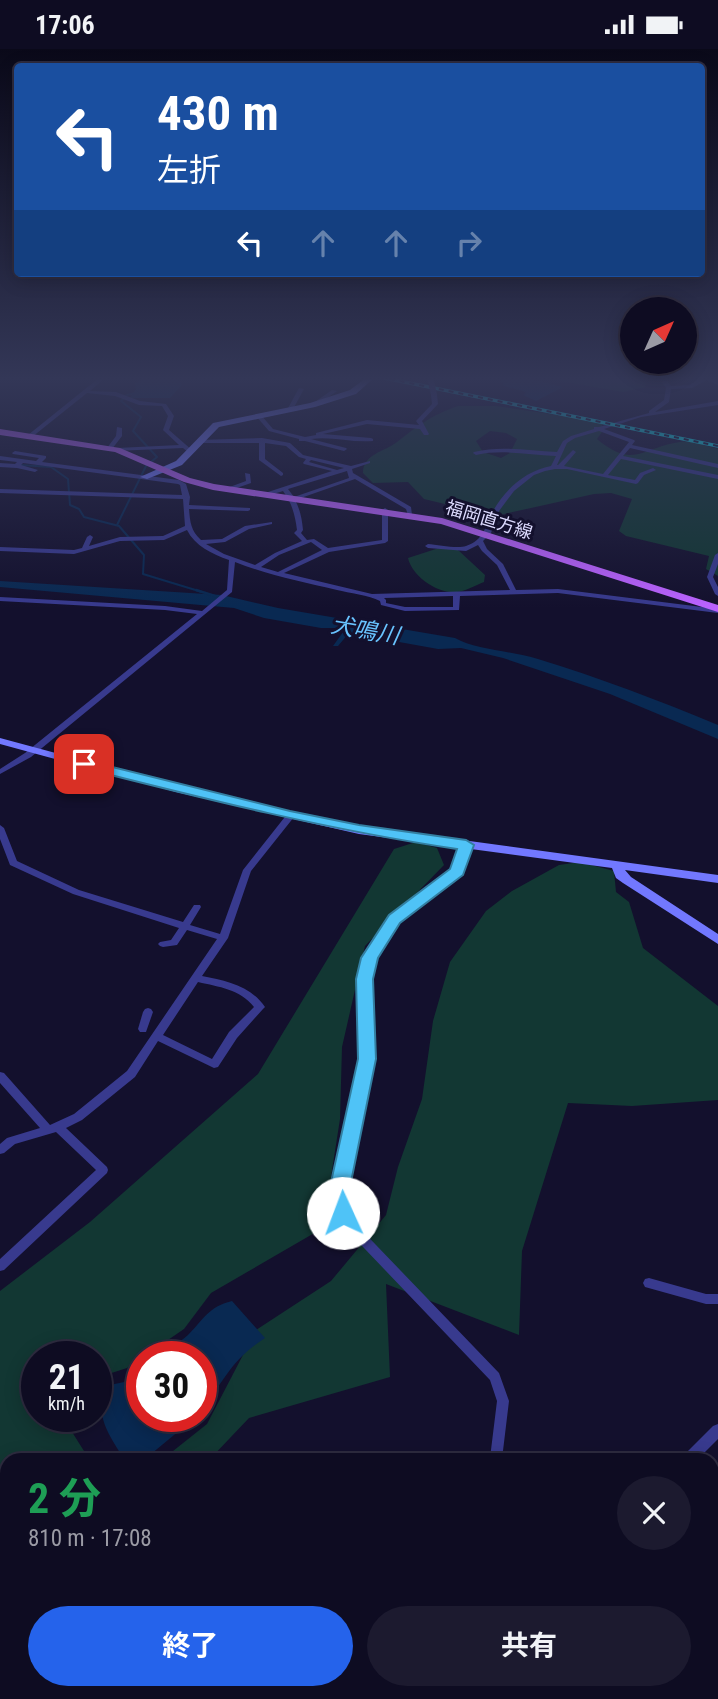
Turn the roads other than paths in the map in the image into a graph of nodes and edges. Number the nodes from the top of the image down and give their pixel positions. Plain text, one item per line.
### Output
1 (22, 454) edge
2 (126, 454) edge
3 (186, 454) edge
4 (262, 454) edge
5 (299, 454) edge
6 (519, 454) edge
7 (559, 454) joint
8 (571, 454) edge
9 (622, 454) edge
10 (653, 454) edge
11 (659, 454) edge
12 (310, 457) junction
13 (620, 457) junction
14 (0, 458) edge
15 (680, 458) junction
16 (368, 462) dead end
17 (19, 463) junction
18 (647, 463) junction
19 (707, 463) junction
20 (0, 465) edge
21 (36, 466) junction
22 (718, 466) edge
23 (556, 467) junction
24 (671, 467) junction
25 (164, 469) junction
26 (349, 470) junction
27 (653, 470) dead end
28 (335, 471) junction
29 (700, 473) junction
30 (281, 474) dead end
31 (604, 476) junction
32 (144, 477) junction
33 (718, 477) edge
34 (250, 480) dead end
35 (229, 489) junction
36 (285, 489) junction
37 (0, 491) edge
38 (267, 494) junction
39 (187, 497) junction
40 (295, 498) junction
41 (188, 507) junction
42 (248, 509) dead end
43 (385, 510) junction
44 (410, 514) junction
45 (270, 523) dead end
46 (188, 527) junction
47 (90, 537) dead end
48 (483, 538) junction
49 (199, 542) junction
50 (306, 543) junction
51 (428, 546) dead end
52 (0, 549) edge
53 (84, 550) junction
54 (327, 550) junction
55 (718, 555) edge
56 (232, 560) junction
57 (258, 566) junction
58 (280, 573) junction
59 (513, 590) junction
60 (456, 593) junction
61 (718, 594) edge
62 (374, 596) junction
63 (0, 599) edge
64 (718, 610) edge
65 (204, 613) junction
66 (0, 741) edge
67 (31, 750) junction
68 (0, 772) edge
69 (290, 815) junction
70 (0, 828) edge
71 (466, 845) junction
72 (617, 865) junction
73 (718, 879) edge
74 (197, 907) dead end
75 (184, 927) junction
76 (223, 938) junction
77 (718, 940) edge
78 (163, 944) dead end
79 (195, 978) junction
80 (148, 1012) dead end
81 (143, 1030) dead end
82 (156, 1036) junction
83 (0, 1076) edge
84 (53, 1128) junction
85 (0, 1150) edge
86 (0, 1266) edge
87 (649, 1283) dead end
88 (718, 1299) edge
89 (718, 1430) edge
90 (497, 1453) edge
91 (695, 1453) edge

1 - 21 street
2 - 25 main road, 福岡直方線
3 - 25 street
4 - 30 street
5 - 12 street
6 - 7 street
7 - 23 street
8 - 23 street
9 - 13 street
10 - 18 street
11 - 15 street
12 - 26 street
12 - 28 street
13 - 18 street
13 - 31 street
14 - 17 street
15 - 19 street
15 - 24 street
16 - 26 street
17 - 20 street
17 - 21 street
18 - 24 street
19 - 22 street
19 - 29 street
21 - 32 street
23 - 31 street
23 - 48 street
24 - 29 street
25 - 32 street
25 - 35 main road, 福岡直方線
26 - 28 street
26 - 40 street
26 - 44 street
27 - 31 street
28 - 36 street
29 - 33 street
32 - 39 street
34 - 35 street
35 - 38 main road, 福岡直方線
36 - 38 street
36 - 40 street
37 - 39 street
38 - 40 main road, 福岡直方線
39 - 41 street
40 - 43 main road, 福岡直方線
40 - 50 street
41 - 42 street
41 - 46 street
43 - 44 main road, 福岡直方線
43 - 54 street
44 - 48 main road, 福岡直方線
45 - 49 street
46 - 49 street
46 - 53 street
47 - 53 street
48 - 51 street
48 - 59 street
48 - 64 main road, 福岡直方線
49 - 56 street
50 - 54 street
50 - 57 street
52 - 53 street
54 - 58 street
55 - 61 street
56 - 57 street
56 - 65 street
57 - 58 street
58 - 62 street
59 - 60 street
59 - 64 street
60 - 62 street
60 - 62 street
63 - 65 street
65 - 67 street
66 - 67 street
67 - 68 street
67 - 69 street
69 - 71 street
69 - 76 street
70 - 75 street
71 - 72 street
71 - 90 street
72 - 73 street
72 - 77 street
74 - 75 street
75 - 76 street
75 - 78 street
76 - 79 street
79 - 82 street
79 - 82 street
80 - 81 street
82 - 84 street
83 - 84 street
84 - 85 street
84 - 86 street
87 - 88 street
89 - 91 street

